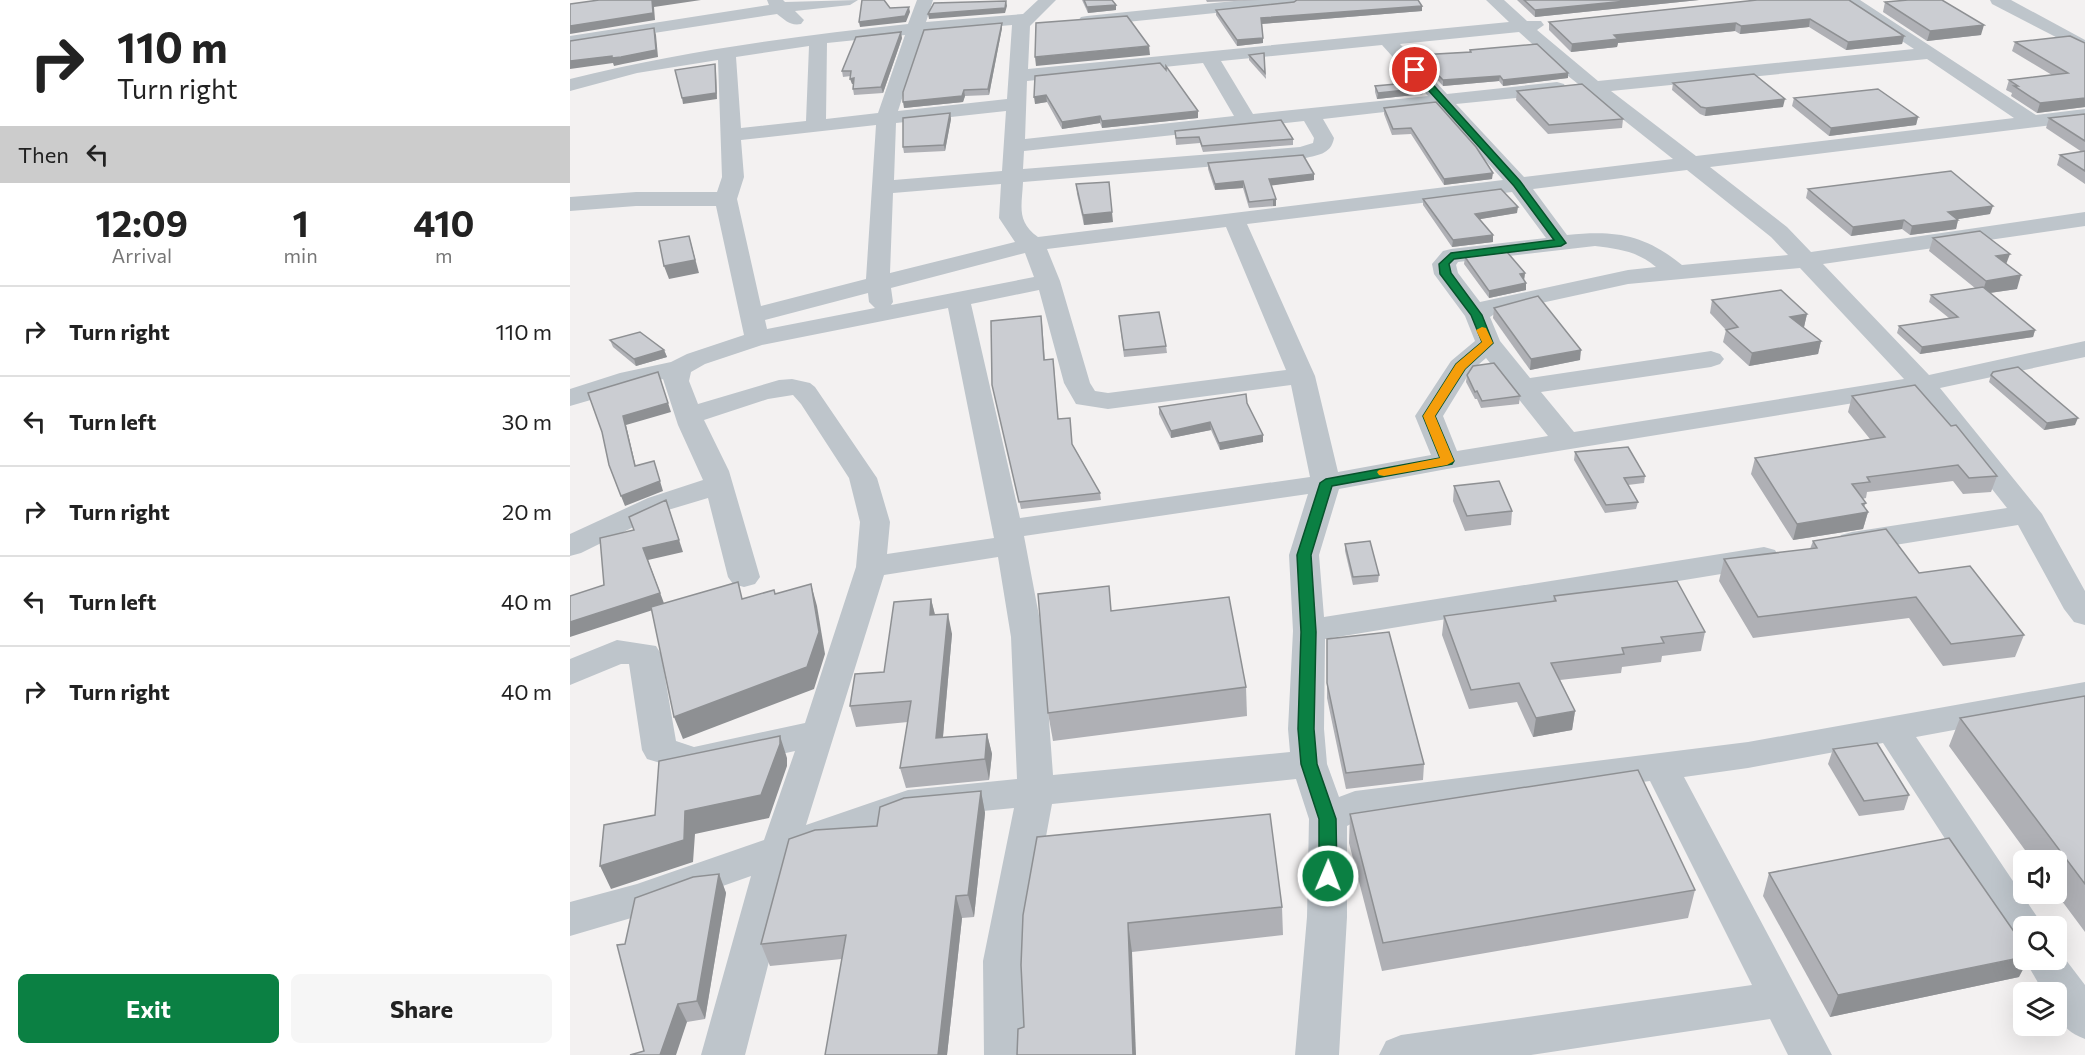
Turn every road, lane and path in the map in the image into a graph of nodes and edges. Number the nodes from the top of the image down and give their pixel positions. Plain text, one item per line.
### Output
1 (850, 0) edge
2 (925, 0) edge
3 (1048, 0) edge
4 (1294, 0) edge
5 (1494, 0) edge
6 (1998, 0) edge
7 (1853, 3) edge
8 (778, 4) edge
9 (1891, 4) edge
10 (1066, 22) edge
11 (1031, 23) junction
12 (1557, 23) edge
13 (1523, 26) junction
14 (915, 29) junction
15 (2085, 33) edge
16 (2063, 35) junction
17 (818, 39) junction
18 (1387, 40) junction
19 (570, 41) edge
20 (2085, 46) edge
21 (1931, 53) junction
22 (727, 54) junction
23 (1209, 57) junction
24 (1018, 76) junction
25 (570, 85) edge
26 (1592, 86) junction
27 (1442, 100) junction
28 (1017, 104) junction
29 (1310, 114) junction
30 (2085, 115) edge
31 (886, 118) junction
32 (1248, 121) junction
33 (2033, 122) junction
34 (816, 126) junction
35 (731, 135) junction
36 (1014, 146) junction
37 (1691, 163) junction
38 (1012, 178) junction
39 (1517, 183) junction
40 (884, 187) junction
41 (726, 199) junction
42 (570, 204) edge
43 (2085, 219) edge
44 (1234, 220) junction
45 (1561, 243) junction
46 (1033, 244) junction
47 (1805, 260) junction
48 (1676, 272) junction
49 (1048, 281) junction
50 (878, 284) junction
51 (958, 299) junction
52 (883, 314) junction
53 (1477, 315) junction
54 (753, 328) junction
55 (1488, 343) junction
56 (2085, 349) edge
57 (1711, 360) dead end
58 (679, 368) junction
59 (1302, 376) junction
60 (1923, 384) junction
61 (1523, 387) junction
62 (570, 398) edge
63 (689, 416) junction
64 (1567, 442) junction
65 (1447, 461) junction
66 (1326, 483) junction
67 (717, 485) junction
68 (2027, 514) junction
69 (1010, 537) junction
70 (570, 546) edge
71 (1827, 546) edge
72 (1792, 552) edge
73 (871, 567) junction
74 (744, 577) dead end
75 (2085, 614) edge
76 (1309, 632) junction
77 (570, 673) edge
78 (2085, 694) edge
79 (1892, 729) junction
80 (819, 733) junction
81 (1309, 764) junction
82 (1660, 767) junction
83 (1036, 791) junction
84 (1328, 819) junction
85 (778, 850) junction
86 (2017, 916) edge
87 (570, 919) edge
88 (2052, 970) edge
89 (1781, 999) junction
90 (2085, 1020) edge
91 (723, 1055) edge
92 (1006, 1055) edge
93 (1317, 1055) edge
94 (1401, 1055) edge
95 (1810, 1055) edge

1 - 8 street
2 - 14 street
3 - 11 street
4 - 10 street
5 - 13 street
6 - 16 street
7 - 9 street
7 - 21 street
8 - 17 street
8 - 19 street
11 - 14 street
11 - 24 street
12 - 13 street
13 - 18 street
13 - 26 street
14 - 17 street
14 - 31 street
15 - 16 street
16 - 20 street
17 - 22 street
17 - 34 street
18 - 23 street
18 - 27 street
21 - 26 street
21 - 33 street
22 - 25 street
22 - 35 street
23 - 24 street
23 - 32 street
24 - 28 street
26 - 27 street
26 - 37 street
27 - 29 street
27 - 39 street
28 - 31 street
28 - 36 street
29 - 32 street
29 - 38 street
30 - 33 street
31 - 34 street
31 - 40 street
32 - 36 street
33 - 37 street
34 - 35 street
35 - 41 street
36 - 38 street
37 - 39 street
37 - 47 street
38 - 40 street
38 - 46 street
39 - 44 street
39 - 45 street
40 - 50 street
41 - 42 street
41 - 54 street
43 - 47 street
44 - 46 street
44 - 59 street
45 - 48 street
45 - 53 street
46 - 49 street
46 - 50 street
47 - 48 street
47 - 60 street
48 - 53 street
49 - 51 street
49 - 59 street
50 - 52 street
50 - 54 street
51 - 52 street
51 - 69 street
52 - 54 street
53 - 55 street
54 - 58 street
55 - 61 street
55 - 65 street
56 - 60 street
57 - 61 street
58 - 62 street
58 - 63 street
59 - 66 street
60 - 64 street
60 - 68 street
61 - 64 street
63 - 67 street
63 - 73 street
64 - 65 street
65 - 66 street
66 - 69 street
66 - 76 street
67 - 70 street
67 - 74 street
68 - 71 street
68 - 75 street
69 - 73 street
69 - 83 street
72 - 76 street
73 - 80 street
76 - 81 street
77 - 80 street
78 - 79 street
79 - 82 street
79 - 86 street
80 - 85 street
81 - 83 street
81 - 84 street
82 - 84 street
82 - 89 street
83 - 85 street
83 - 92 street
84 - 93 street
85 - 87 street
85 - 91 street
88 - 90 street
89 - 94 street
89 - 95 street

